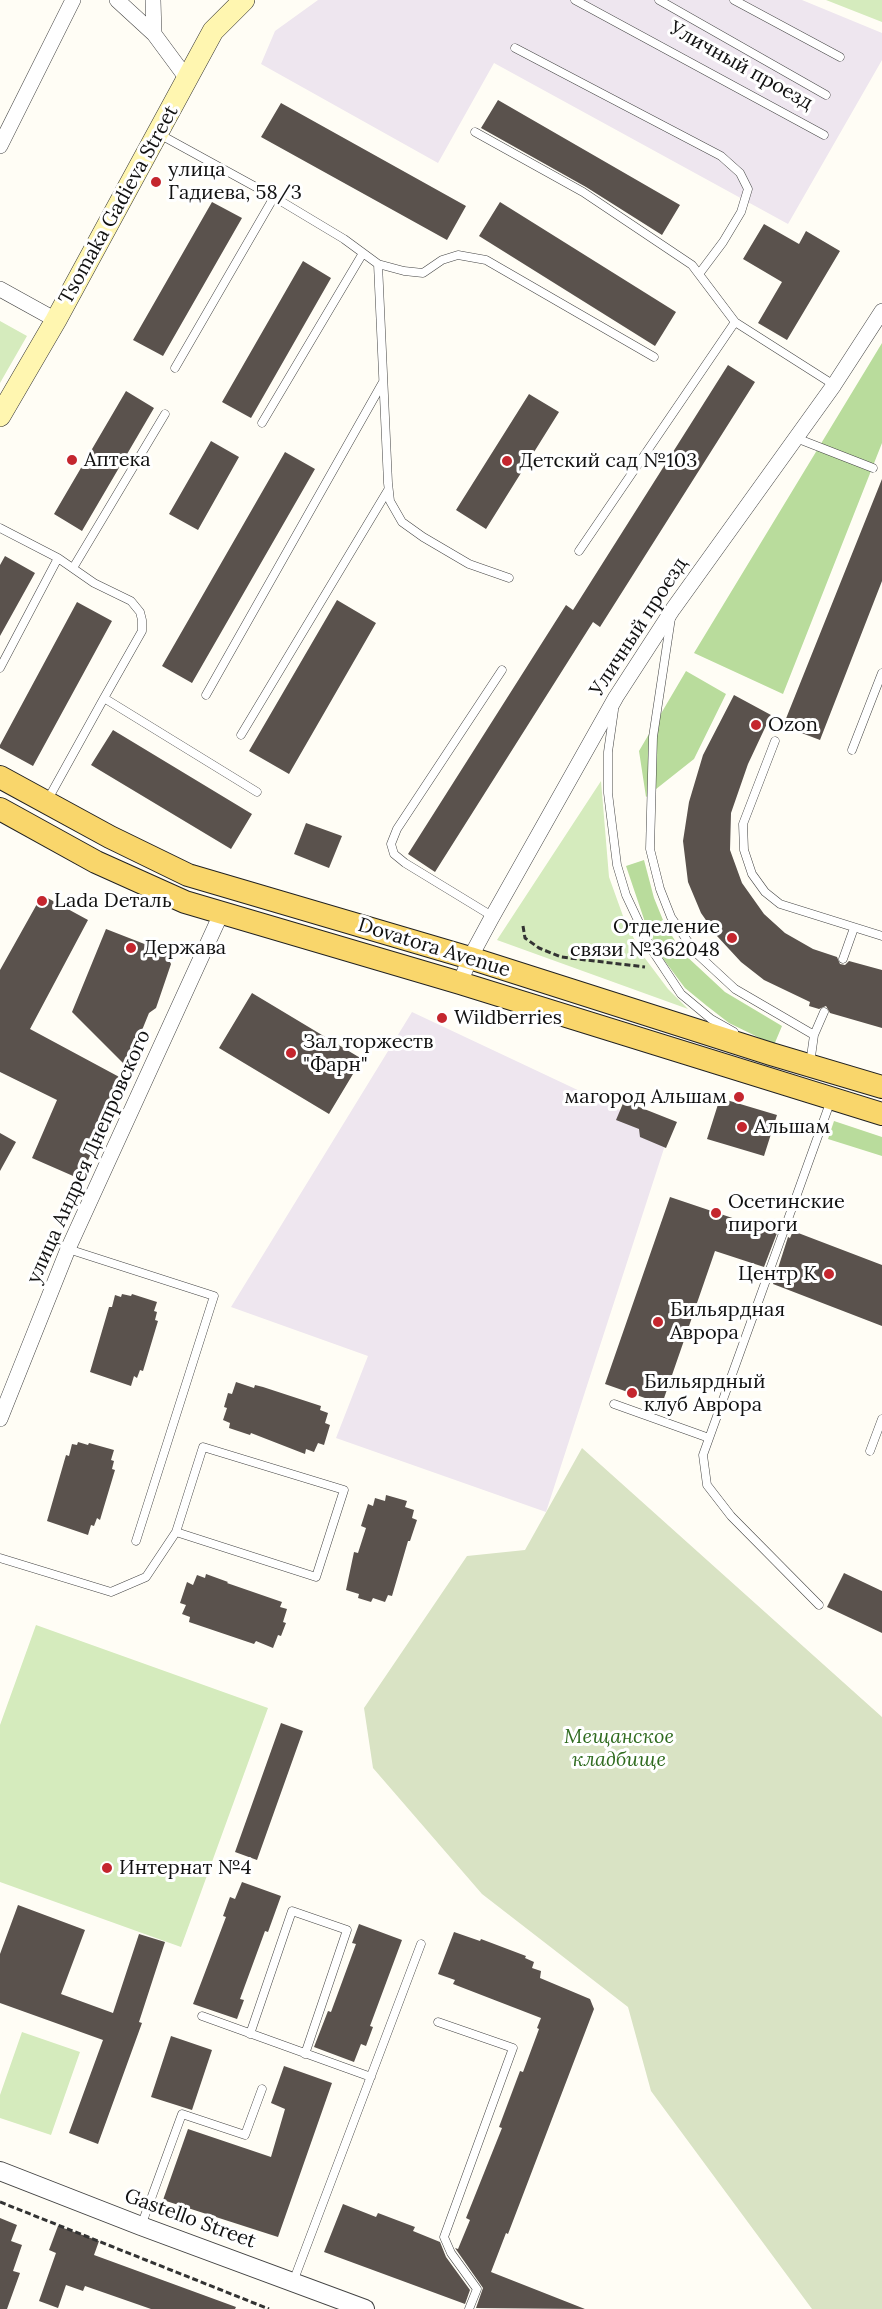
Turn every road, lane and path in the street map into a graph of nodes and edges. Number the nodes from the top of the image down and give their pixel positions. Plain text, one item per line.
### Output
1 (73, 0) edge
2 (117, 0) edge
3 (153, 0) edge
4 (244, 0) edge
5 (575, 0) edge
6 (659, 0) edge
7 (734, 0) edge
8 (154, 34) junction
9 (515, 48) dead end
10 (840, 57) dead end
11 (188, 80) junction
12 (826, 95) dead end
13 (475, 132) dead end
14 (158, 134) junction
15 (824, 135) dead end
16 (0, 146) edge
17 (274, 197) junction
18 (363, 253) junction
19 (378, 264) junction
20 (699, 274) junction
21 (0, 290) edge
22 (882, 311) edge
23 (56, 321) junction
24 (735, 322) junction
25 (654, 357) dead end
26 (175, 368) dead end
27 (383, 381) junction
28 (834, 385) junction
29 (165, 414) dead end
30 (0, 416) edge
31 (262, 423) dead end
32 (795, 437) junction
33 (873, 468) dead end
34 (388, 490) junction
35 (0, 528) edge
36 (579, 552) dead end
37 (58, 558) junction
38 (72, 568) junction
39 (509, 578) dead end
40 (673, 609) junction
41 (0, 668) edge
42 (502, 670) dead end
43 (882, 673) edge
44 (206, 695) dead end
45 (616, 697) junction
46 (104, 698) junction
47 (241, 735) dead end
48 (775, 741) dead end
49 (852, 750) dead end
50 (0, 777) edge
51 (257, 792) dead end
52 (46, 802) junction
53 (0, 809) edge
54 (221, 914) junction
55 (492, 916) junction
56 (524, 926) dead end
57 (854, 928) junction
58 (882, 936) edge
59 (470, 958) junction
60 (843, 959) dead end
61 (645, 967) dead end
62 (460, 984) junction
63 (824, 1012) dead end
64 (814, 1035) junction
65 (771, 1054) junction
66 (810, 1066) junction
67 (882, 1087) edge
68 (831, 1098) junction
69 (882, 1114) edge
70 (68, 1249) junction
71 (614, 1404) dead end
72 (0, 1419) edge
73 (882, 1419) edge
74 (708, 1438) junction
75 (870, 1451) dead end
76 (176, 1532) junction
77 (136, 1541) dead end
78 (0, 1558) edge
79 (819, 1605) dead end
80 (421, 1944) dead end
81 (201, 2016) dead end
82 (438, 2022) dead end
83 (250, 2034) junction
84 (305, 2054) junction
85 (371, 2077) junction
86 (262, 2089) dead end
87 (0, 2171) edge
88 (0, 2202) edge
89 (141, 2226) junction
90 (293, 2282) junction
91 (269, 2309) edge
92 (365, 2309) edge
93 (469, 2309) edge

1 - 16 street
2 - 8 street
3 - 8 street
4 - 11 main road, Tsomaka Gadieva Street
5 - 15 lane, Уличный проезд
6 - 12 lane
7 - 10 lane
8 - 11 street
9 - 20 lane
11 - 14 main road, Tsomaka Gadieva Street
13 - 20 lane
14 - 17 lane
14 - 23 main road, Tsomaka Gadieva Street
17 - 18 lane
17 - 26 lane
18 - 19 lane
18 - 31 lane
19 - 25 lane
19 - 27 lane
20 - 24 lane
21 - 23 street
22 - 28 street, Уличный проезд
23 - 30 main road, Tsomaka Gadieva Street
24 - 28 lane
24 - 36 lane
27 - 34 lane
27 - 44 lane
28 - 32 street, Уличный проезд
29 - 38 lane
32 - 33 lane
32 - 40 street, Уличный проезд
34 - 39 lane
34 - 47 lane
35 - 37 lane
37 - 38 lane
37 - 41 lane
38 - 46 lane
40 - 45 street, Уличный проезд
40 - 64 lane
42 - 55 lane
43 - 49 lane
45 - 55 street, Уличный проезд
45 - 65 lane
46 - 51 lane
46 - 52 lane
48 - 57 lane
50 - 52 main road, Dovatora Avenue
52 - 59 main road, Dovatora Avenue
53 - 54 main road, Dovatora Avenue
54 - 62 main road, Dovatora Avenue
54 - 70 street, улица Андрея Днепровского
55 - 59 street, Уличный проезд
56 - 61 path
57 - 58 lane
57 - 60 lane
59 - 62 street, Уличный проезд
59 - 65 main road, Dovatora Avenue
62 - 68 main road, Dovatora Avenue
63 - 64 lane
64 - 66 lane
65 - 66 main road, Dovatora Avenue
66 - 67 main road, Dovatora Avenue
68 - 69 main road, Dovatora Avenue
68 - 74 lane
70 - 72 street, улица Андрея Днепровского
70 - 77 lane
71 - 74 lane
73 - 75 lane
74 - 79 lane
76 - 76 lane
76 - 78 lane
80 - 85 lane
81 - 83 lane
82 - 93 lane
83 - 84 lane
83 - 84 lane
84 - 85 lane
85 - 90 lane
86 - 89 lane
87 - 89 street, Gastello Street
88 - 91 path
89 - 90 street, Gastello Street
90 - 92 street, Gastello Street

